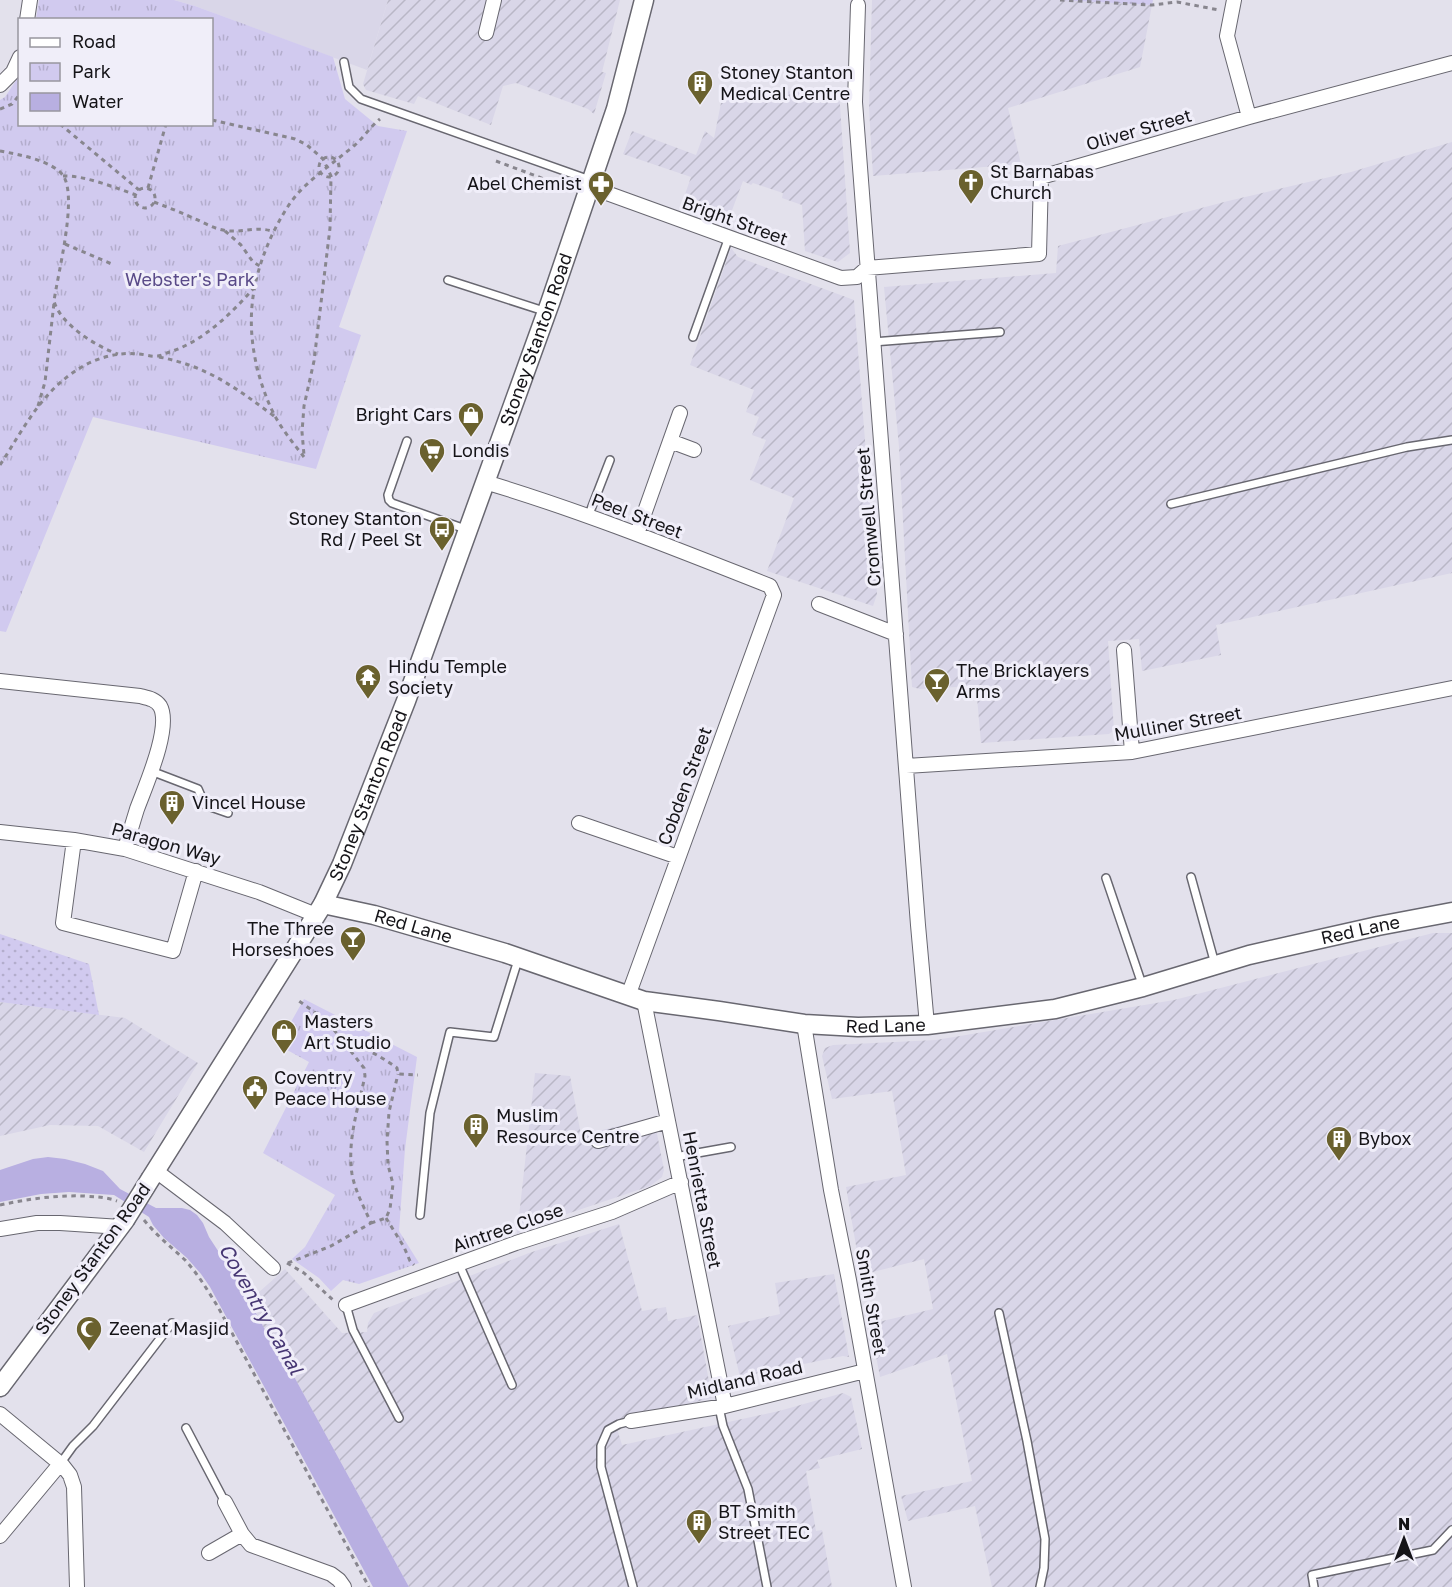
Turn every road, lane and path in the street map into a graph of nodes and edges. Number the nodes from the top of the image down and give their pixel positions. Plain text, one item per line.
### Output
1 (30, 0) edge
2 (494, 0) edge
3 (644, 0) edge
4 (1060, 0) edge
5 (858, 5) dead end
6 (1233, 6) edge
7 (27, 18) edge
8 (486, 33) dead end
9 (18, 61) edge
10 (344, 62) dead end
11 (1452, 63) edge
12 (0, 86) edge
13 (18, 96) edge
14 (0, 109) edge
15 (1249, 117) junction
16 (385, 119) dead end
17 (213, 120) edge
18 (62, 126) edge
19 (165, 126) edge
20 (0, 151) edge
21 (487, 158) dead end
22 (323, 159) junction
23 (335, 160) junction
24 (328, 166) junction
25 (321, 172) junction
26 (63, 176) junction
27 (331, 176) junction
28 (147, 188) junction
29 (590, 188) junction
30 (139, 190) junction
31 (136, 195) junction
32 (154, 202) junction
33 (223, 231) junction
34 (274, 232) junction
35 (729, 237) junction
36 (64, 244) junction
37 (114, 265) dead end
38 (260, 266) junction
39 (867, 268) junction
40 (448, 280) dead end
41 (254, 288) junction
42 (54, 301) junction
43 (547, 312) junction
44 (1000, 332) dead end
45 (693, 337) dead end
46 (873, 342) junction
47 (120, 354) junction
48 (157, 356) junction
49 (37, 407) junction
50 (680, 413) dead end
51 (275, 416) junction
52 (1452, 440) edge
53 (407, 441) dead end
54 (670, 441) junction
55 (694, 450) dead end
56 (610, 460) dead end
57 (0, 465) edge
58 (485, 482) junction
59 (1171, 504) dead end
60 (588, 517) junction
61 (468, 530) junction
62 (637, 534) junction
63 (772, 589) joint
64 (819, 604) dead end
65 (896, 633) junction
66 (1124, 650) dead end
67 (0, 681) edge
68 (1452, 688) edge
69 (1132, 752) junction
70 (906, 766) junction
71 (151, 771) junction
72 (228, 813) dead end
73 (579, 823) dead end
74 (0, 832) edge
75 (74, 840) junction
76 (124, 849) junction
77 (678, 858) junction
78 (196, 871) junction
79 (1191, 877) dead end
80 (1106, 878) dead end
81 (320, 910) junction
82 (1452, 912) edge
83 (519, 957) junction
84 (1215, 965) junction
85 (1143, 987) junction
86 (636, 999) junction
87 (299, 1001) dead end
88 (804, 1024) junction
89 (927, 1025) junction
90 (337, 1033) junction
91 (398, 1074) junction
92 (418, 1076) dead end
93 (668, 1121) junction
94 (598, 1141) dead end
95 (731, 1147) dead end
96 (675, 1157) junction
97 (154, 1174) junction
98 (681, 1182) junction
99 (118, 1201) dead end
100 (0, 1205) edge
101 (420, 1215) dead end
102 (386, 1218) junction
103 (129, 1221) junction
104 (371, 1223) junction
105 (0, 1229) edge
106 (288, 1263) junction
107 (459, 1264) junction
108 (273, 1268) joint
109 (427, 1276) junction
110 (346, 1305) junction
111 (999, 1312) dead end
112 (172, 1323) dead end
113 (865, 1371) junction
114 (512, 1384) dead end
115 (0, 1387) edge
116 (722, 1406) junction
117 (0, 1414) edge
118 (399, 1418) dead end
119 (631, 1421) joint
120 (186, 1428) dead end
121 (60, 1464) junction
122 (225, 1502) joint
123 (1452, 1530) edge
124 (242, 1534) junction
125 (0, 1536) edge
126 (209, 1553) dead end
127 (77, 1587) edge
128 (344, 1587) edge
129 (369, 1587) edge
130 (633, 1587) edge
131 (767, 1587) edge
132 (904, 1587) edge
133 (1040, 1587) edge
134 (1314, 1587) edge

1 - 7 street
2 - 8 street
3 - 29 main road, Stoney Stanton Road
4 - 6 path
5 - 39 street, Cromwell Street
6 - 15 street
9 - 12 street
10 - 29 lane
11 - 15 street, Oliver Street
13 - 14 path
15 - 39 street, Oliver Street
16 - 23 path
17 - 22 path
18 - 30 path
19 - 28 path
20 - 26 path
21 - 29 path
22 - 23 path
22 - 24 path
22 - 25 path
23 - 24 path
23 - 27 path
24 - 25 path
24 - 27 path
25 - 27 path
25 - 34 path
26 - 31 path
26 - 36 path
27 - 51 path
28 - 30 path
28 - 32 path
29 - 35 street, Bright Street
29 - 43 main road, Stoney Stanton Road
30 - 31 path
31 - 32 path
32 - 33 path
33 - 34 path
33 - 38 path
34 - 38 path
35 - 39 street, Bright Street
35 - 45 lane
36 - 37 path
36 - 42 path
38 - 41 path
39 - 46 street, Cromwell Street
40 - 43 lane
41 - 48 path
41 - 51 path
42 - 47 path
42 - 49 path
43 - 58 main road, Stoney Stanton Road
44 - 46 lane
46 - 65 street, Cromwell Street
47 - 48 path
47 - 49 path
48 - 51 path
49 - 57 path
50 - 54 street
52 - 59 lane
53 - 61 lane
54 - 55 street
54 - 62 street
56 - 60 lane
58 - 60 street, Peel Street
58 - 61 main road, Stoney Stanton Road
60 - 62 street, Peel Street
61 - 81 main road, Stoney Stanton Road
62 - 63 street, Peel Street
63 - 77 street, Cobden Street
64 - 65 street
65 - 70 street, Cromwell Street
66 - 69 street
67 - 71 street
68 - 69 street, Mulliner Street
69 - 70 street, Mulliner Street
70 - 89 street, Cromwell Street
71 - 72 lane
71 - 76 street
73 - 77 street
74 - 75 street, Paragon Way
75 - 76 street, Paragon Way
75 - 78 street
76 - 78 street, Paragon Way
77 - 86 street, Cobden Street
78 - 81 street, Paragon Way
79 - 84 lane
80 - 85 lane
81 - 83 main road, Red Lane
81 - 97 main road, Stoney Stanton Road
82 - 84 main road, Red Lane
83 - 86 main road, Red Lane
83 - 101 lane
84 - 85 main road, Red Lane
85 - 89 main road, Red Lane
86 - 88 main road, Red Lane
86 - 93 street, Henrietta Street
87 - 90 path
88 - 89 main road, Red Lane
88 - 113 street, Smith Street
90 - 91 path
90 - 104 path
91 - 92 path
91 - 102 path
93 - 94 street
93 - 96 street, Henrietta Street
95 - 96 lane
96 - 98 street, Henrietta Street
97 - 103 main road, Stoney Stanton Road, bridge
97 - 108 street
98 - 107 street, Aintree Close
98 - 116 street, Henrietta Street
99 - 100 path
102 - 104 path
102 - 109 path
103 - 105 street
103 - 115 main road, Stoney Stanton Road
103 - 129 path
104 - 106 path
106 - 108 path
106 - 110 path
107 - 109 street, Aintree Close
107 - 114 lane
109 - 110 street, Aintree Close
110 - 118 lane
111 - 133 lane
112 - 121 lane
113 - 116 street, Midland Road
113 - 132 street, Smith Street
116 - 119 street, Midland Road
116 - 131 lane
117 - 121 street
119 - 130 lane
120 - 122 lane
121 - 125 street
121 - 127 street
122 - 124 street
123 - 134 lane
124 - 126 street
124 - 128 street

